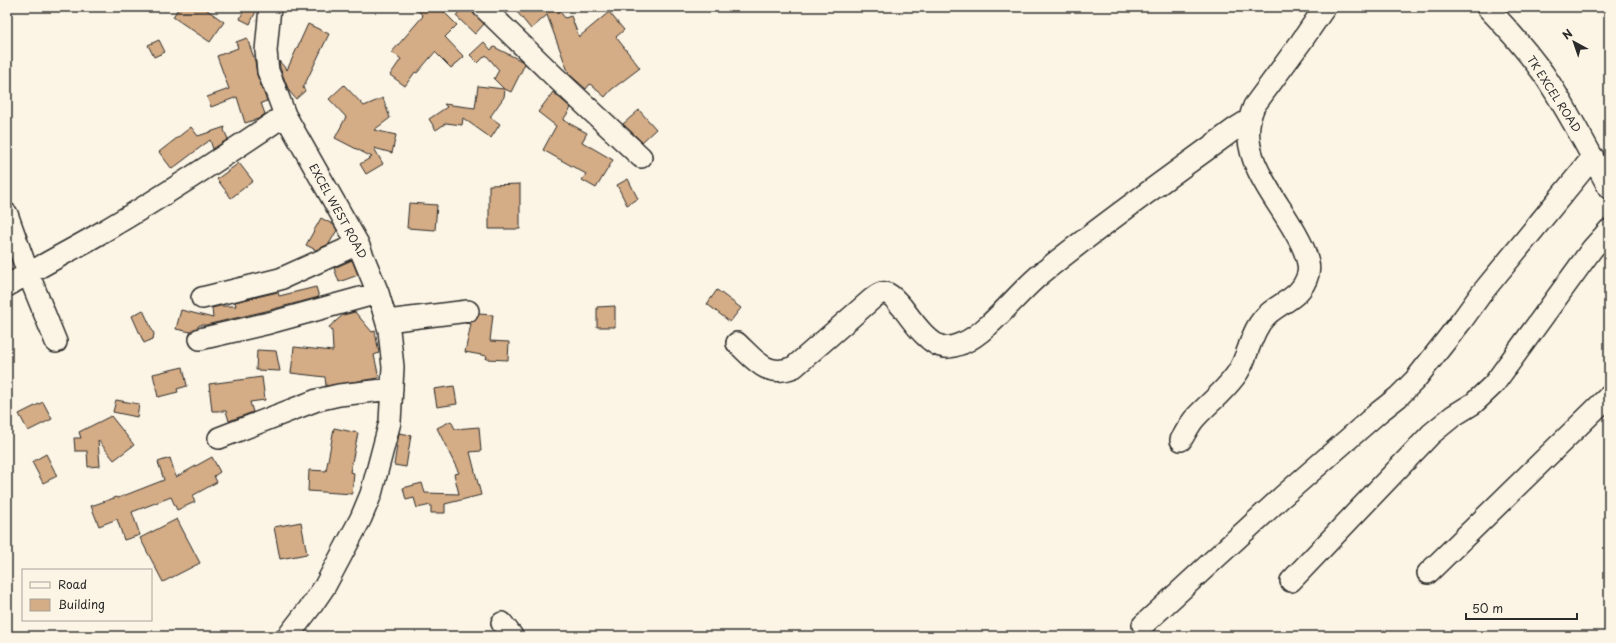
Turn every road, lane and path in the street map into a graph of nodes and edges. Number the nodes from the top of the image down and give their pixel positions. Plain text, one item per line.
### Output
1 (270, 7) edge
2 (483, 7) edge
3 (1325, 7) edge
4 (1487, 7) edge
5 (285, 115) junction
6 (1249, 120) junction
7 (641, 157) dead end
8 (1593, 157) junction
9 (1609, 188) edge
10 (7, 214) edge
11 (1609, 230) edge
12 (358, 244) junction
13 (28, 273) junction
14 (7, 286) edge
15 (378, 293) junction
16 (202, 298) dead end
17 (468, 311) dead end
18 (387, 321) junction
19 (200, 339) dead end
20 (56, 342) dead end
21 (737, 343) dead end
22 (392, 389) junction
23 (1609, 396) edge
24 (219, 438) dead end
25 (1181, 440) dead end
26 (1428, 573) dead end
27 (1292, 581) dead end
28 (1143, 625) dead end
29 (288, 636) edge

1 - 5 street, EXCEL WEST ROAD
2 - 7 street
3 - 6 street
4 - 8 street, TK EXCEL ROAD
5 - 12 street, EXCEL WEST ROAD
5 - 13 street
6 - 21 street
6 - 25 street
8 - 9 street, TK EXCEL ROAD
8 - 28 street
10 - 13 street
11 - 27 street
12 - 15 street, EXCEL WEST ROAD
12 - 16 street
13 - 14 street
13 - 20 street
15 - 18 street, EXCEL WEST ROAD
15 - 19 street
17 - 18 street
18 - 22 street, EXCEL WEST ROAD
22 - 24 street
22 - 29 street, EXCEL WEST ROAD
23 - 26 street

